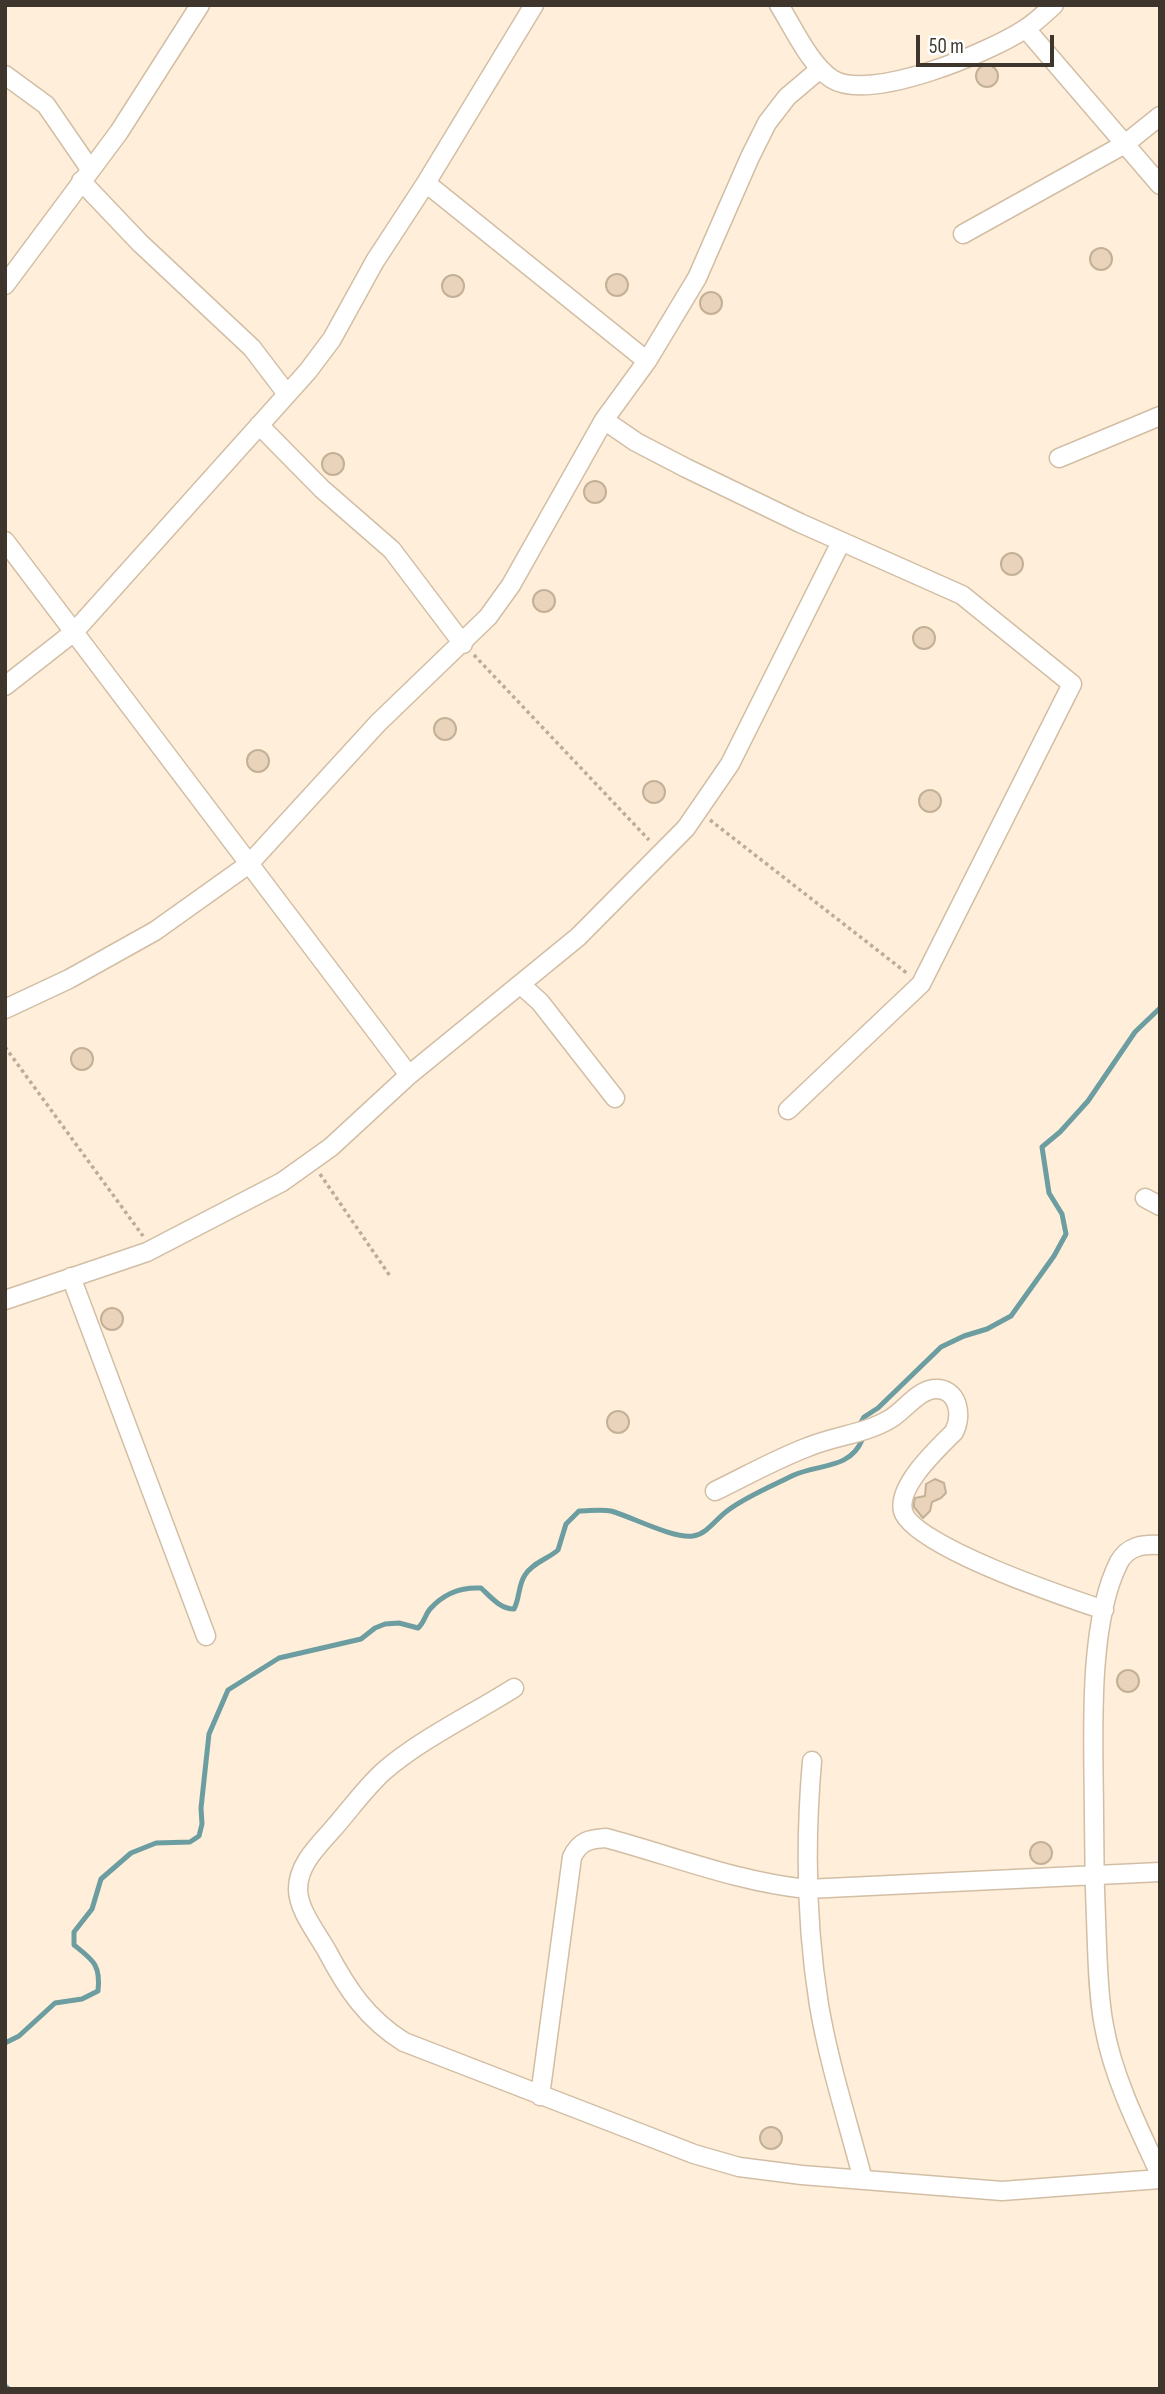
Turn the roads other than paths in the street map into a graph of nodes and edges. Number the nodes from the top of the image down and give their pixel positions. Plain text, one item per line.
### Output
1 (200, 5) edge
2 (534, 5) edge
3 (779, 5) edge
4 (1054, 5) edge
5 (1026, 29) junction
6 (820, 69) junction
7 (5, 75) edge
8 (1160, 116) edge
9 (1125, 144) junction
10 (85, 175) junction
11 (426, 183) junction
12 (1160, 185) edge
13 (963, 234) dead end
14 (5, 285) edge
15 (647, 361) junction
16 (287, 394) junction
17 (1160, 416) edge
18 (604, 419) junction
19 (259, 425) junction
20 (1059, 458) dead end
21 (5, 541) edge
22 (841, 542) junction
23 (74, 632) junction
24 (463, 644) junction
25 (5, 686) edge
26 (248, 864) junction
27 (521, 985) junction
28 (5, 1009) edge
29 (409, 1075) junction
30 (615, 1098) dead end
31 (788, 1110) dead end
32 (71, 1277) junction
33 (5, 1300) edge
34 (715, 1491) dead end
35 (1160, 1545) edge
36 (1104, 1610) junction
37 (206, 1636) dead end
38 (514, 1688) dead end
39 (812, 1761) dead end
40 (1160, 1872) edge
41 (1094, 1875) junction
42 (807, 1889) junction
43 (540, 2096) junction
44 (1160, 2177) edge
45 (863, 2180) junction

1 - 10 street
2 - 11 street
3 - 6 street
4 - 5 street
5 - 6 street
5 - 9 street
6 - 15 street
7 - 10 street
8 - 9 street
9 - 12 street
9 - 13 street
10 - 14 street
10 - 16 street
11 - 15 street
11 - 16 street
15 - 18 street
16 - 19 street
17 - 20 street
18 - 22 street
18 - 24 street
19 - 23 street
19 - 24 street
21 - 23 street
22 - 27 street
22 - 31 street
23 - 25 street
23 - 26 street
24 - 26 street
26 - 28 street
26 - 29 street
27 - 29 street
27 - 30 street
29 - 32 street
32 - 33 street
32 - 37 street
34 - 36 street
35 - 36 street
36 - 41 street
38 - 43 street
39 - 42 street
40 - 41 street
41 - 42 street
41 - 44 street
42 - 43 street
42 - 45 street
43 - 45 street
44 - 45 street

